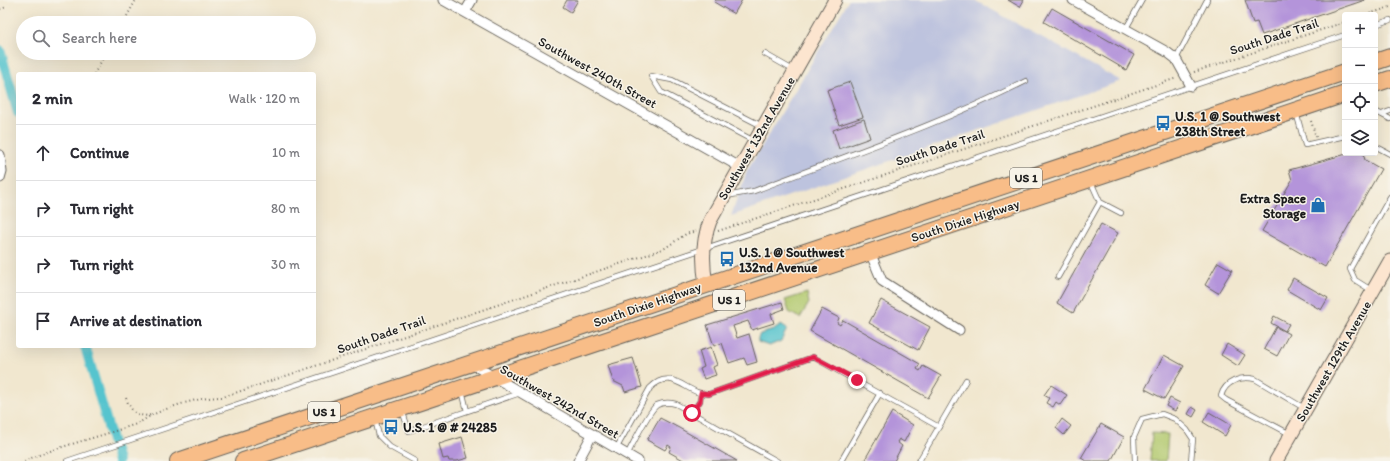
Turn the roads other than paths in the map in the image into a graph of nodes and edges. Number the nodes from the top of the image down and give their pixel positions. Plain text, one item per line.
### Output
1 (443, 0) edge
2 (472, 0) edge
3 (834, 0) edge
4 (1073, 0) edge
5 (1142, 0) edge
6 (1207, 0) edge
7 (465, 12) junction
8 (1390, 20) edge
9 (1378, 24) edge
10 (1125, 30) junction
11 (1342, 36) edge
12 (765, 54) dead end
13 (1390, 57) edge
14 (1176, 59) junction
15 (1378, 61) edge
16 (795, 71) junction
17 (1342, 73) edge
18 (1390, 79) edge
19 (1026, 81) dead end
20 (1378, 83) edge
21 (1190, 86) junction
22 (1342, 95) edge
23 (1296, 110) junction
24 (1390, 111) edge
25 (1378, 112) edge
26 (1382, 114) junction
27 (1390, 119) edge
28 (763, 127) junction
29 (1342, 137) edge
30 (755, 142) junction
31 (1378, 148) edge
32 (1390, 154) edge
33 (0, 155) edge
34 (740, 167) junction
35 (0, 178) edge
36 (1089, 179) junction
37 (723, 197) junction
38 (1390, 197) edge
39 (1100, 202) junction
40 (1121, 213) dead end
41 (704, 249) junction
42 (870, 252) junction
43 (1390, 261) edge
44 (1058, 277) dead end
45 (706, 284) junction
46 (1373, 291) junction
47 (959, 330) dead end
48 (587, 347) junction
49 (470, 363) junction
50 (494, 378) junction
51 (966, 380) dead end
52 (402, 386) junction
53 (461, 388) junction
54 (520, 393) junction
55 (880, 393) junction
56 (703, 394) junction
57 (401, 408) junction
58 (1306, 409) junction
59 (467, 411) junction
60 (694, 414) junction
61 (374, 417) junction
62 (939, 427) junction
63 (592, 435) junction
64 (1291, 435) junction
65 (616, 448) junction
66 (627, 455) junction
67 (250, 460) edge
68 (67, 461) edge
69 (178, 461) edge
70 (415, 461) edge
71 (578, 461) edge
72 (638, 461) edge
73 (777, 461) edge
74 (841, 461) edge
75 (919, 461) edge
76 (1135, 461) edge
77 (1191, 461) edge
78 (1276, 461) edge

1 - 7 street, Southwest 240th Street
2 - 7 street
3 - 16 street, Southwest 132nd Avenue
4 - 10 street
5 - 10 lane
6 - 14 lane
7 - 34 street, Southwest 240th Street
8 - 9 lane
10 - 14 street
11 - 21 lane
12 - 16 lane
13 - 15 highway
14 - 21 street
16 - 28 street, Southwest 132nd Avenue
17 - 45 highway, South Dixie Highway / US 1
18 - 20 highway
19 - 37 lane
21 - 41 lane
22 - 23 highway, South Dixie Highway / US 1
23 - 29 lane
23 - 36 highway, South Dixie Highway / US 1
24 - 26 lane
25 - 26 lane
26 - 27 lane
28 - 30 street, Southwest 132nd Avenue
28 - 30 lane
30 - 34 street, Southwest 132nd Avenue
31 - 32 lane
33 - 35 street
34 - 37 street, Southwest 132nd Avenue
36 - 39 lane
36 - 42 highway, South Dixie Highway / US 1
37 - 41 street, Southwest 132nd Avenue
38 - 46 lane
39 - 40 lane
39 - 44 lane
41 - 45 street, Southwest 132nd Avenue
41 - 68 lane
42 - 45 highway
42 - 47 street
42 - 48 highway, South Dixie Highway / US 1
43 - 46 street, Southwest 129th Avenue
45 - 48 highway
45 - 49 highway, South Dixie Highway / US 1
46 - 58 street, Southwest 129th Avenue
48 - 50 highway, South Dixie Highway / US 1
49 - 50 street, Southwest 242nd Street
49 - 52 highway, South Dixie Highway / US 1
50 - 53 highway, South Dixie Highway / US 1
50 - 54 street, Southwest 242nd Street
51 - 62 lane
52 - 67 highway
52 - 69 highway, South Dixie Highway / US 1
53 - 57 highway, South Dixie Highway / US 1
53 - 59 lane
54 - 59 lane
54 - 63 street, Southwest 242nd Street
55 - 56 lane
55 - 62 lane
55 - 74 lane
56 - 60 lane
56 - 65 lane
57 - 59 lane
57 - 61 highway, South Dixie Highway / US 1
58 - 64 street, Southwest 129th Avenue
58 - 64 lane
60 - 66 lane
60 - 73 lane
61 - 67 highway, South Dixie Highway / US 1
61 - 70 lane
62 - 75 lane
63 - 65 street, Southwest 242nd Street
63 - 71 street
64 - 78 street, Southwest 129th Avenue
65 - 66 street, Southwest 242nd Street
66 - 72 street, Southwest 242nd Street
76 - 77 lane

